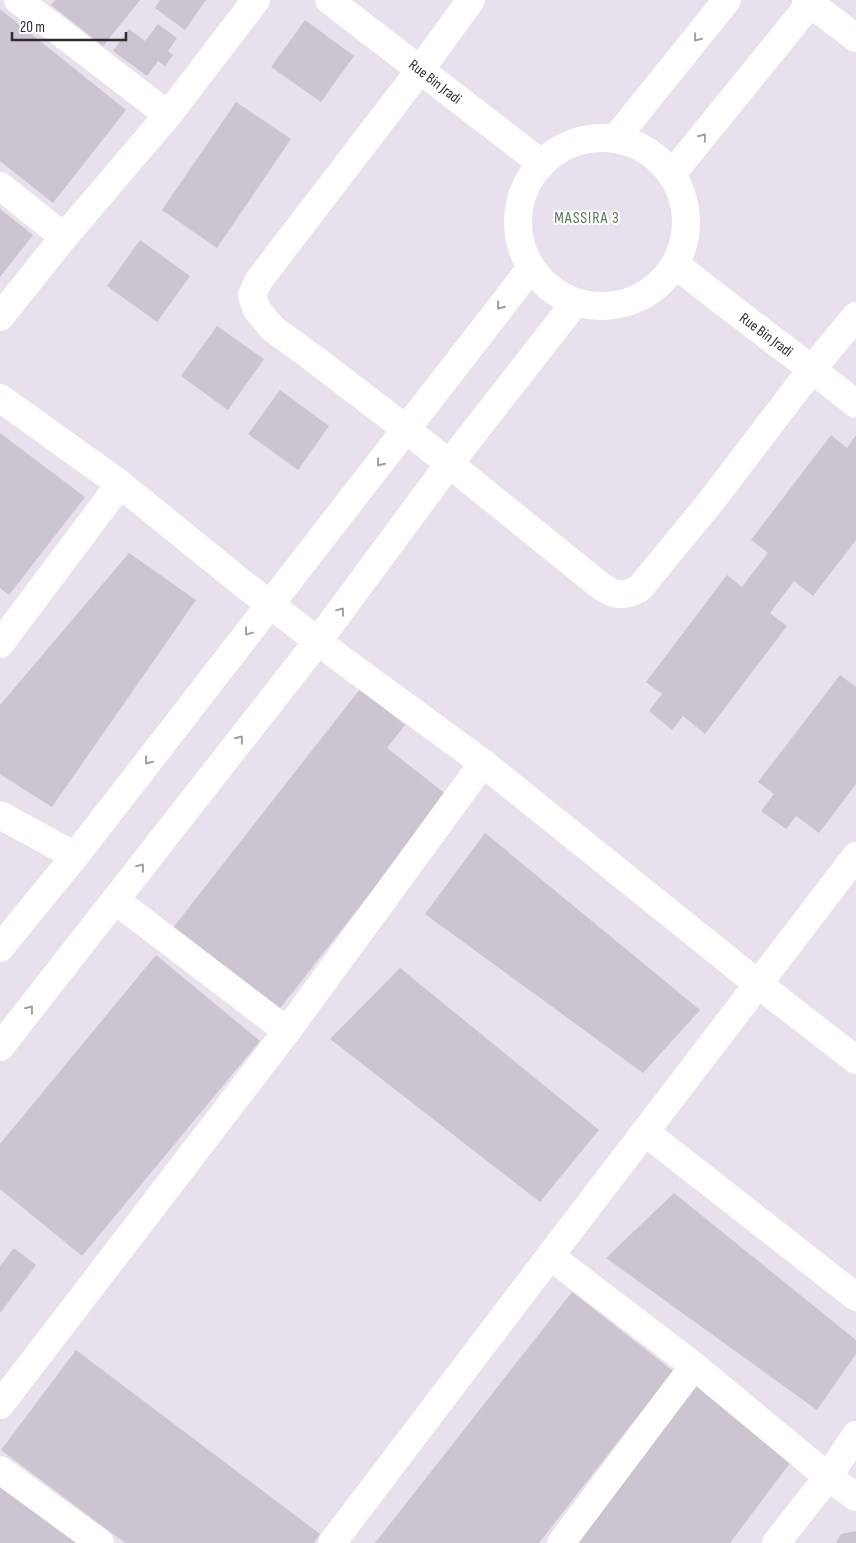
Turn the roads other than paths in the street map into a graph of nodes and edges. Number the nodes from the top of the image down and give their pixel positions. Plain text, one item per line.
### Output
1 (18, 0) edge
2 (256, 0) edge
3 (329, 0) edge
4 (471, 0) edge
5 (728, 0) edge
6 (810, 1) edge
7 (856, 38) edge
8 (420, 70) junction
9 (168, 115) junction
10 (616, 138) junction
11 (541, 163) junction
12 (672, 174) junction
13 (0, 186) edge
14 (64, 237) junction
15 (676, 265) junction
16 (531, 268) junction
17 (575, 303) junction
18 (856, 316) edge
19 (0, 317) edge
20 (812, 369) junction
21 (0, 398) edge
22 (856, 404) edge
23 (406, 429) junction
24 (449, 464) junction
25 (120, 484) junction
26 (270, 603) junction
27 (3, 633) edge
28 (318, 641) junction
29 (483, 763) junction
30 (0, 815) edge
31 (75, 856) junction
32 (856, 856) edge
33 (115, 900) junction
34 (0, 948) edge
35 (758, 984) junction
36 (287, 1031) junction
37 (0, 1047) edge
38 (856, 1060) edge
39 (645, 1132) junction
40 (550, 1256) junction
41 (856, 1297) edge
42 (694, 1366) junction
43 (0, 1405) edge
44 (856, 1435) edge
45 (0, 1470) edge
46 (828, 1477) junction
47 (856, 1497) edge
48 (100, 1543) edge
49 (332, 1543) edge
50 (561, 1543) edge
51 (776, 1543) edge

1 - 9 street
2 - 9 street
3 - 8 street, Rue Bin Jradi
4 - 8 street
5 -> 10 street
6 - 7 street
12 -> 6 street
8 - 11 street, Rue Bin Jradi
8 - 23 street
9 - 14 street
10 - 11 street
10 - 12 street
11 - 16 street
12 - 15 street
13 - 14 street
14 - 19 street
15 - 17 street
15 - 20 street, Rue Bin Jradi
16 - 17 street
16 -> 23 street
17 - 24 street
18 - 20 street
20 - 22 street, Rue Bin Jradi
20 - 24 street
21 - 25 street
23 - 24 street
23 -> 26 street
28 -> 24 street
25 - 26 street
25 - 27 street
26 - 28 street
26 -> 31 street
28 - 29 street
33 -> 28 street
29 - 35 street
29 - 36 street
30 - 31 street
31 - 34 street
32 - 35 street
33 - 36 street
37 -> 33 street
35 - 38 street
35 - 39 street
36 - 43 street
39 - 40 street
39 - 41 street
40 - 42 street
40 - 49 street
42 - 46 street
42 - 50 street
44 - 46 street
45 - 48 street
46 - 47 street
46 - 51 street

